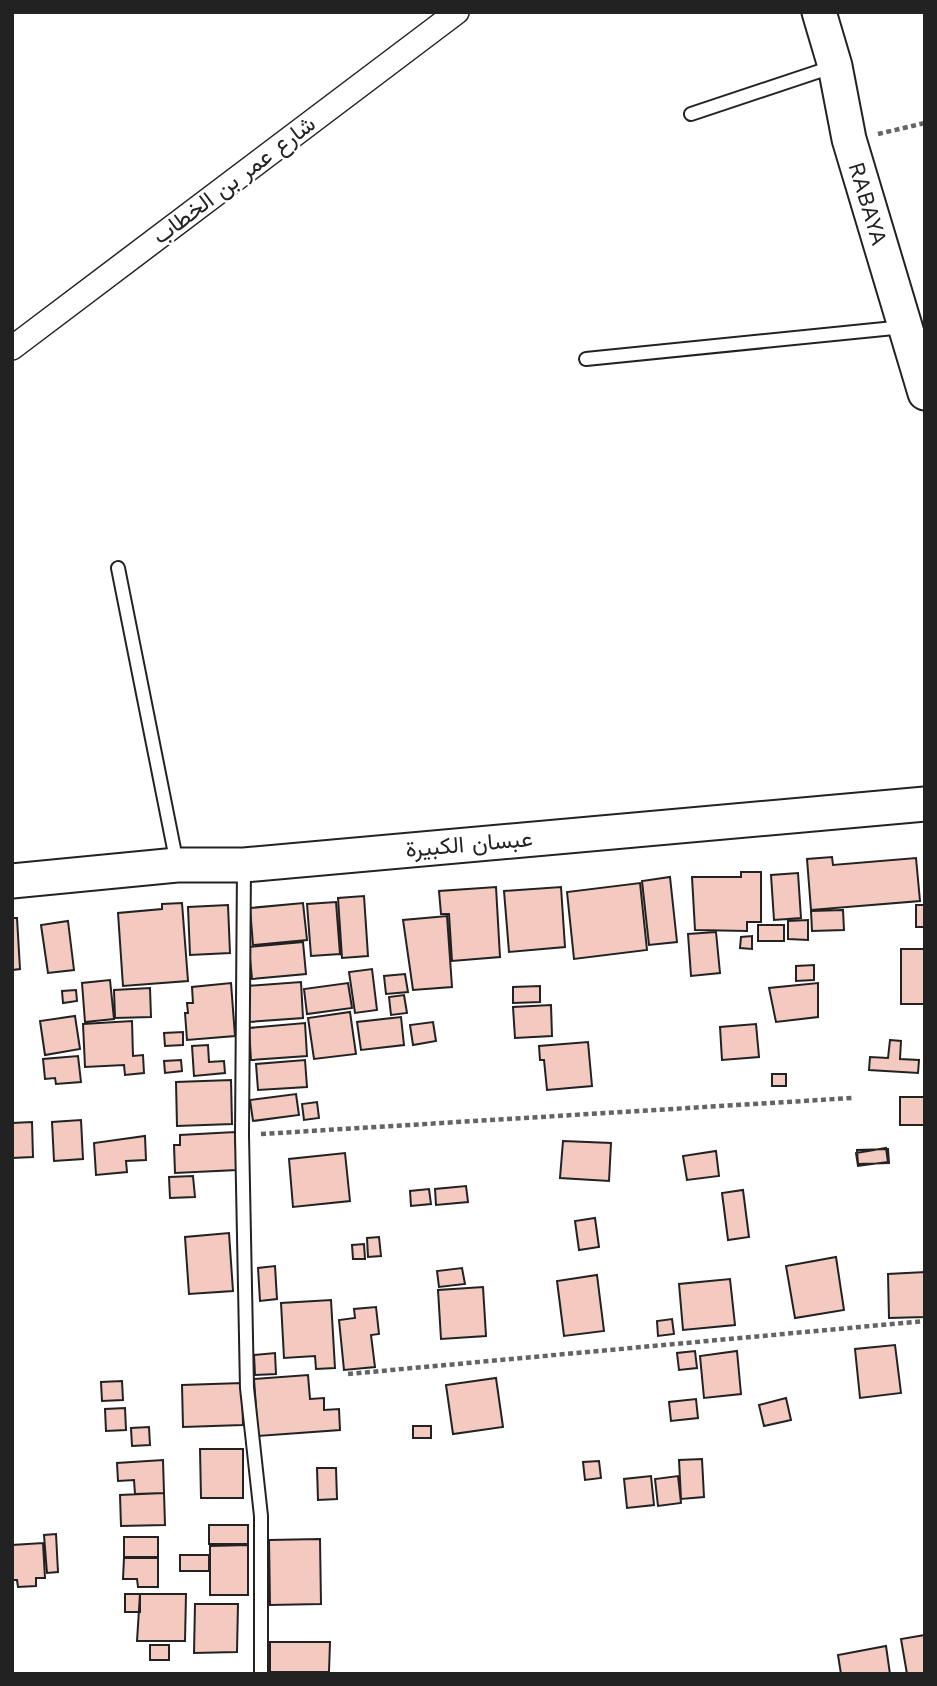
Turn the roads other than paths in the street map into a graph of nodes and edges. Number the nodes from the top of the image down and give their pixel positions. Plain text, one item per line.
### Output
1 (457, 12) edge
2 (819, 12) edge
3 (835, 66) junction
4 (691, 114) dead end
5 (904, 327) junction
6 (12, 348) edge
7 (586, 359) dead end
8 (925, 393) edge
9 (117, 568) dead end
10 (925, 804) edge
11 (177, 865) junction
12 (244, 865) junction
13 (12, 881) edge
14 (261, 1674) edge

1 - 6 street, شارع عمر بن الخطاب
2 - 3 main road, RABAYA
3 - 4 lane
3 - 5 main road, RABAYA
5 - 7 lane
5 - 8 main road, RABAYA
9 - 11 lane
10 - 12 main road, عبسان الكبيرة
11 - 12 main road, عبسان الكبيرة
11 - 13 main road, عبسان الكبيرة
12 - 14 lane

